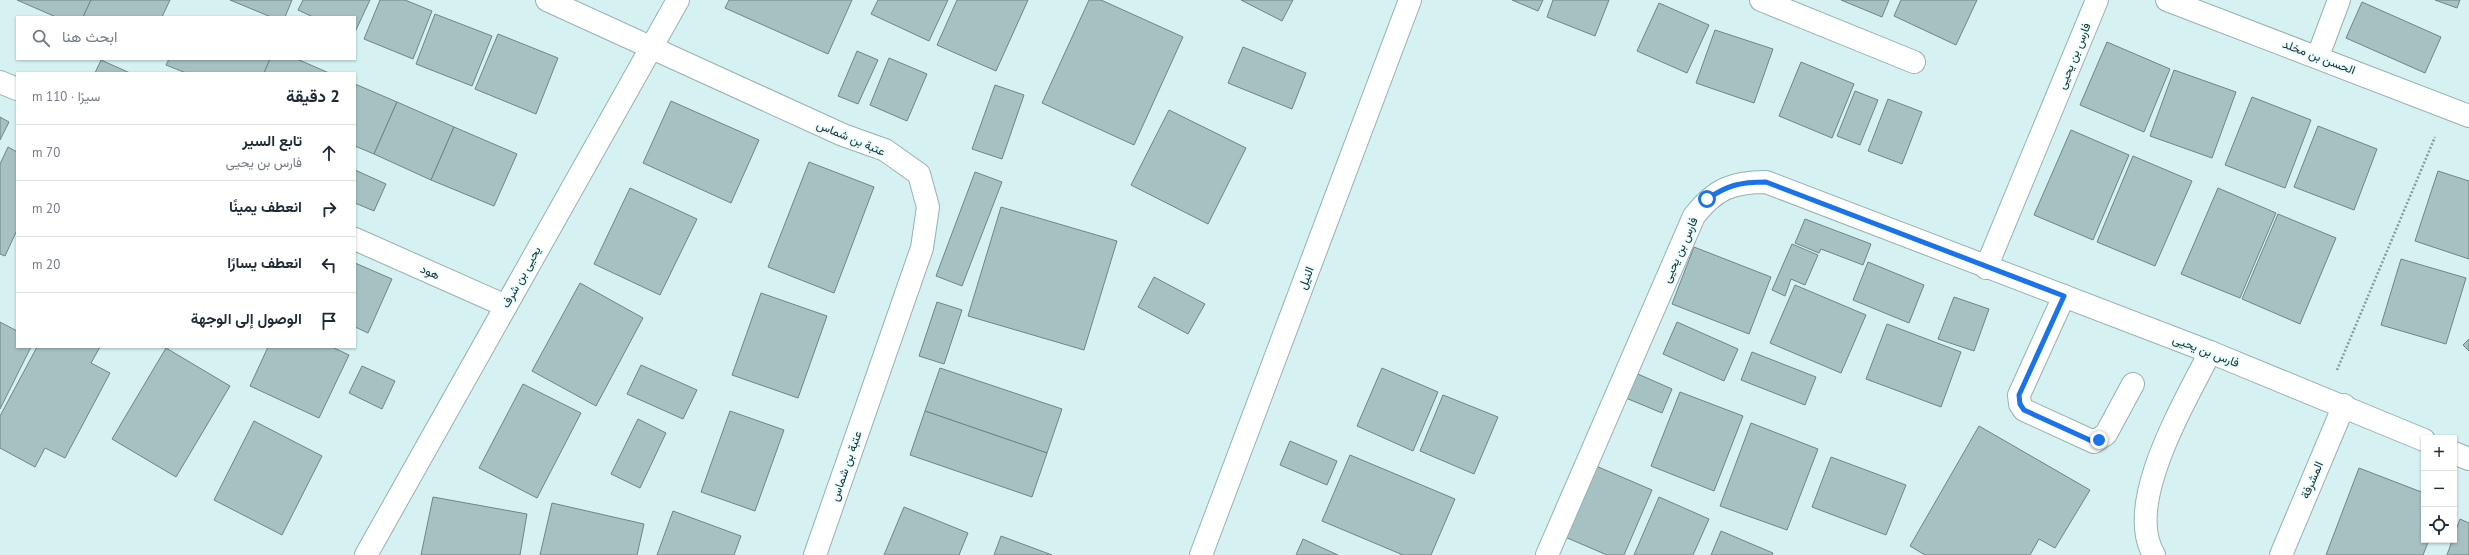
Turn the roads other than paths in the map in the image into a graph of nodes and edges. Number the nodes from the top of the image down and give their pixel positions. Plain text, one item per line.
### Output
1 (547, 0) edge
2 (678, 0) edge
3 (1410, 0) edge
4 (1762, 0) edge
5 (2097, 0) edge
6 (2167, 0) edge
7 (2339, 0) edge
8 (651, 47) junction
9 (2318, 56) junction
10 (1914, 62) dead end
11 (0, 82) edge
12 (16, 90) edge
13 (2469, 116) edge
14 (356, 239) edge
15 (1986, 268) junction
16 (2064, 296) junction
17 (506, 306) junction
18 (2210, 352) junction
19 (2133, 384) dead end
20 (2334, 402) junction
21 (2421, 439) edge
22 (2457, 454) edge
23 (2469, 459) edge
24 (366, 555) edge
25 (815, 555) edge
26 (1201, 555) edge
27 (1547, 555) edge
28 (2154, 555) edge
29 (2281, 555) edge

1 - 8 street, عتبة بن شماس
2 - 8 street, يحيى بن شرف
3 - 26 street, النيل
4 - 10 street
5 - 15 street, فارس بن يحيى
6 - 9 street, الحسن بن مخلد
7 - 9 street
8 - 17 street, يحيى بن شرف
8 - 25 street, عتبة بن شماس
9 - 13 street, الحسن بن مخلد
11 - 12 street
14 - 17 street, هود
15 - 16 street, فارس بن يحيى
15 - 27 street, فارس بن يحيى
16 - 18 street, فارس بن يحيى
16 - 19 street
17 - 24 street, يحيى بن شرف
18 - 20 street, فارس بن يحيى
18 - 28 street
20 - 21 street, فارس بن يحيى
20 - 29 street, المشرفة
22 - 23 street

